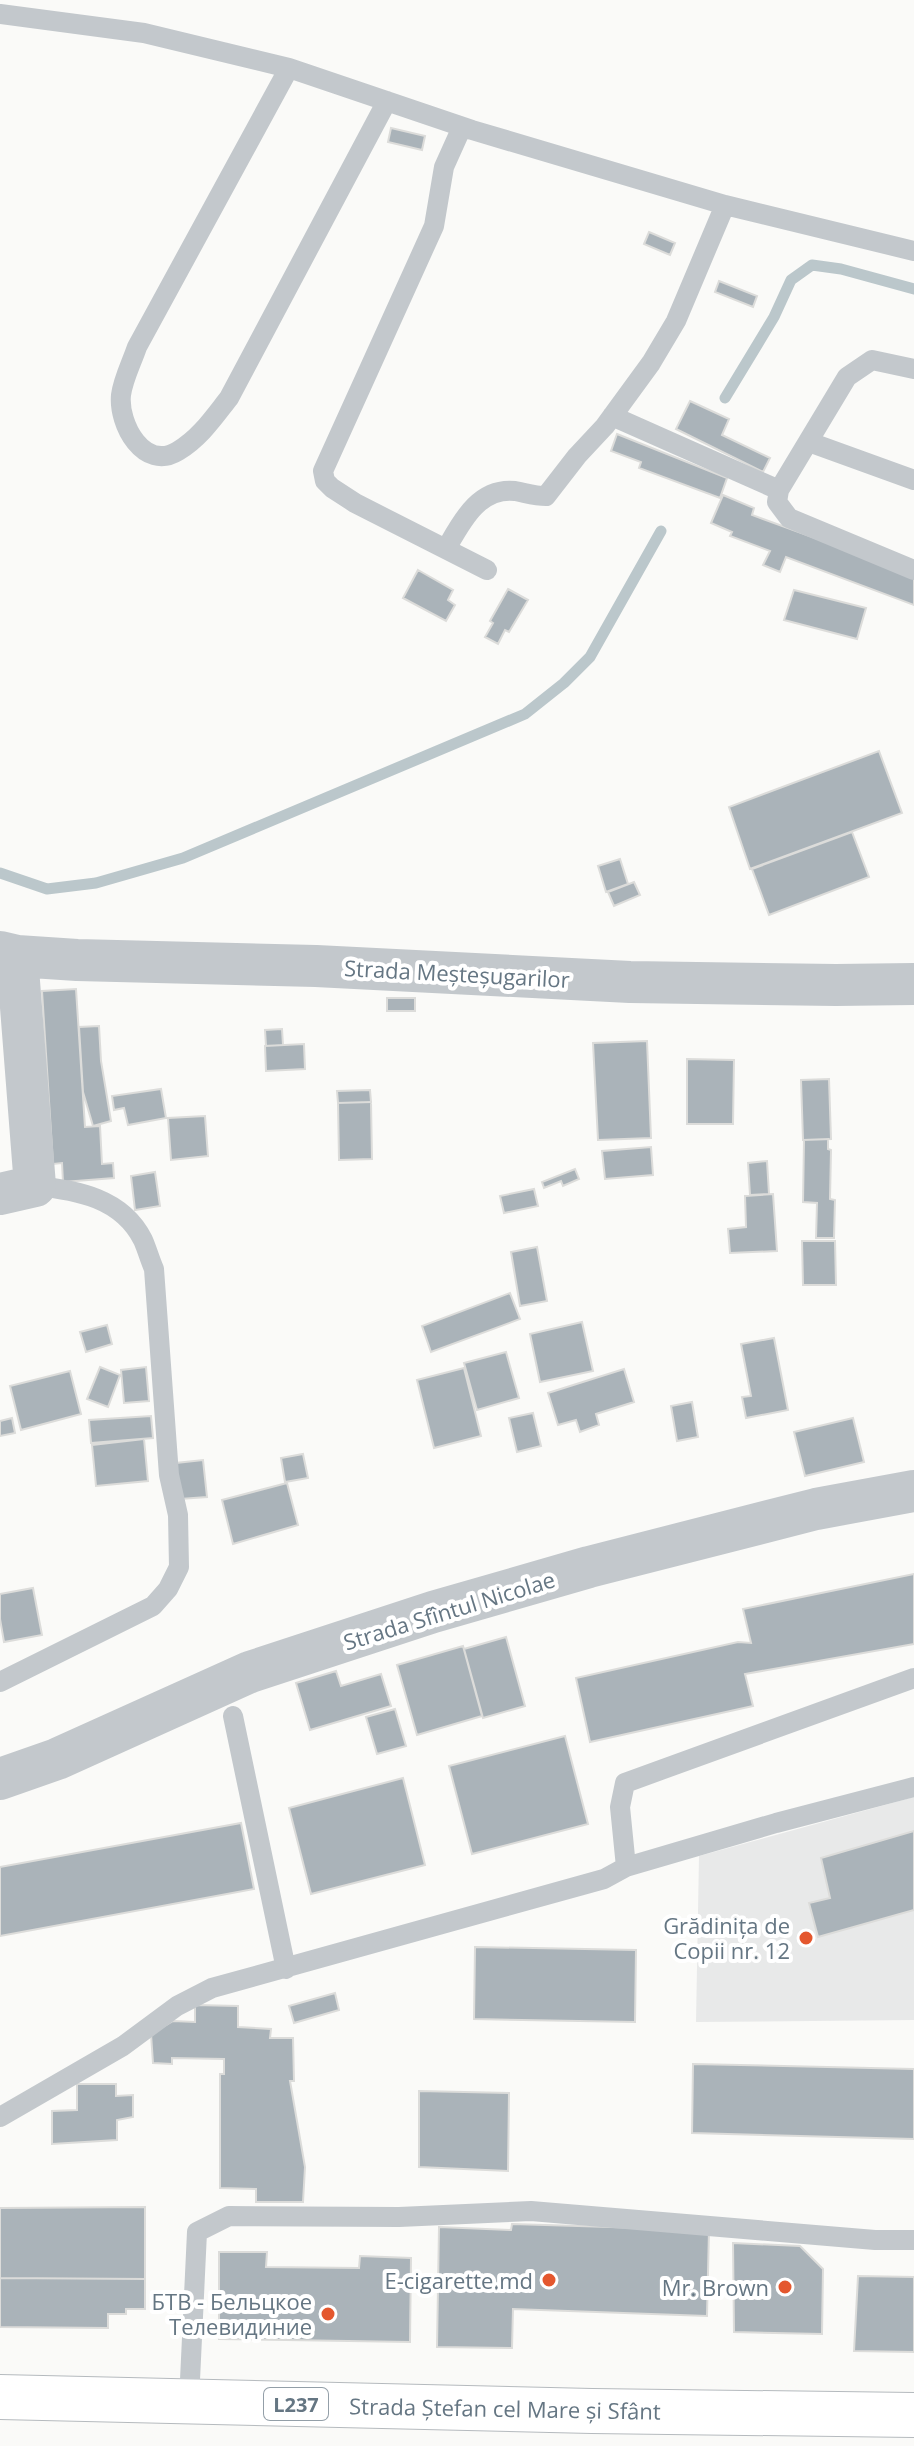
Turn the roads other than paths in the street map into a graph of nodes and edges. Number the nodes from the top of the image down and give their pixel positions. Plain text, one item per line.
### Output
1 (0, 14) edge
2 (289, 68) junction
3 (387, 101) junction
4 (462, 127) junction
5 (725, 205) junction
6 (914, 251) edge
7 (914, 369) edge
8 (612, 416) junction
9 (809, 442) junction
10 (914, 480) edge
11 (779, 490) junction
12 (446, 549) junction
13 (487, 570) dead end
14 (914, 570) edge
15 (9, 954) edge
16 (914, 984) edge
17 (18, 1190) edge
18 (914, 1491) edge
19 (914, 1678) edge
20 (0, 1682) edge
21 (233, 1716) dead end
22 (0, 1779) edge
23 (914, 1787) edge
24 (626, 1867) junction
25 (286, 1969) junction
26 (0, 2117) edge
27 (914, 2240) edge
28 (0, 2397) edge
29 (189, 2401) junction
30 (914, 2415) edge

1 - 2 lane
2 - 3 lane
2 - 3 lane
3 - 4 lane
4 - 5 lane
4 - 12 lane
5 - 6 lane
5 - 8 lane
7 - 9 lane
8 - 11 lane
8 - 12 lane
9 - 10 lane
9 - 11 lane
11 - 14 lane
12 - 13 lane
15 - 16 street, Strada Meșteșugarilor
15 - 17 street
17 - 20 lane
18 - 22 street, Strada Sfîntul Nicolae
19 - 24 lane
21 - 25 lane
23 - 24 lane
24 - 25 lane
25 - 26 lane
27 - 29 lane
28 - 29 main road, Strada Ștefan cel Mare și Sfânt / L237
29 - 30 main road, Strada Ștefan cel Mare și Sfânt / L237

